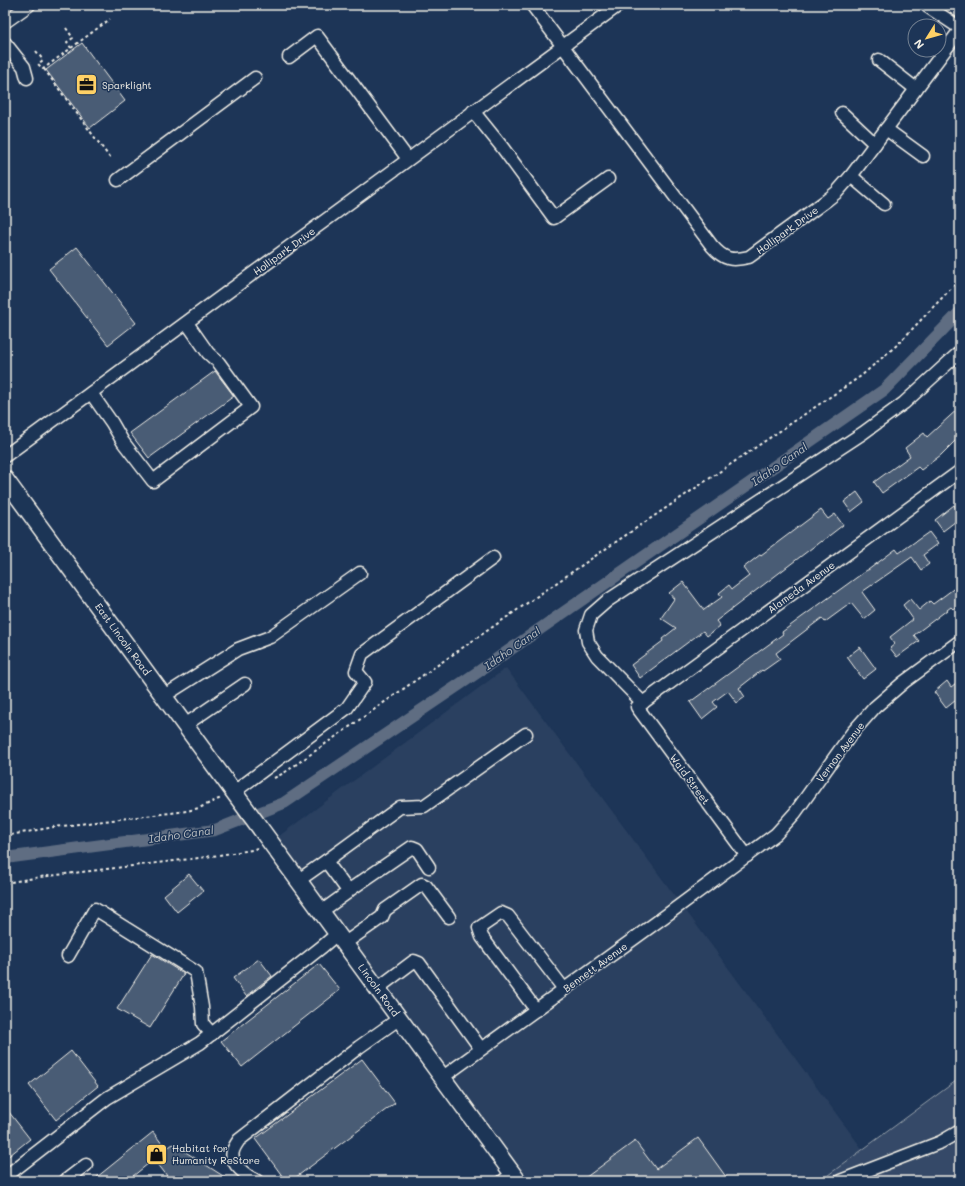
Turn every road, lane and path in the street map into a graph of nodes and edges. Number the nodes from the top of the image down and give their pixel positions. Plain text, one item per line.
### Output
1 (29, 5) edge
2 (532, 5) edge
3 (618, 5) edge
4 (927, 6) edge
5 (110, 19) dead end
6 (5, 22) edge
7 (66, 28) dead end
8 (960, 29) edge
9 (5, 43) edge
10 (562, 46) junction
11 (72, 48) junction
12 (36, 51) dead end
13 (289, 57) dead end
14 (879, 60) dead end
15 (44, 68) junction
16 (26, 78) dead end
17 (256, 78) dead end
18 (916, 89) junction
19 (473, 111) junction
20 (842, 113) dead end
21 (886, 129) junction
22 (875, 144) junction
23 (924, 156) dead end
24 (110, 158) dead end
25 (408, 159) junction
26 (851, 176) junction
27 (608, 179) dead end
28 (118, 180) dead end
29 (884, 204) dead end
30 (960, 278) edge
31 (187, 323) junction
32 (960, 352) edge
33 (91, 393) junction
34 (5, 456) edge
35 (960, 471) edge
36 (5, 479) edge
37 (493, 558) dead end
38 (360, 573) dead end
39 (960, 641) edge
40 (245, 684) dead end
41 (164, 696) junction
42 (643, 703) junction
43 (185, 725) junction
44 (526, 734) dead end
45 (254, 777) junction
46 (237, 796) junction
47 (5, 836) edge
48 (269, 840) junction
49 (747, 856) junction
50 (326, 861) junction
51 (429, 867) dead end
52 (299, 880) junction
53 (5, 883) edge
54 (348, 891) junction
55 (322, 911) junction
56 (449, 917) dead end
57 (341, 938) junction
58 (68, 956) dead end
59 (378, 988) junction
60 (564, 989) junction
61 (536, 1010) junction
62 (400, 1018) junction
63 (212, 1034) junction
64 (481, 1049) junction
65 (443, 1078) junction
66 (960, 1131) edge
67 (86, 1165) dead end
68 (9, 1177) edge
69 (511, 1179) edge
70 (65, 1181) edge
71 (257, 1181) edge
72 (840, 1181) edge

1 - 6 street
2 - 10 street
3 - 10 street, Hollipark Drive
4 - 8 street
5 - 11 path
7 - 11 path
8 - 18 street, Hollipark Drive
9 - 16 street
10 - 19 street, Hollipark Drive
10 - 26 street, Hollipark Drive
11 - 15 path
12 - 15 path
13 - 25 street
14 - 18 street
15 - 24 path
17 - 28 street
18 - 21 street, Hollipark Drive
19 - 25 street, Hollipark Drive
19 - 27 street
20 - 22 street
21 - 22 street, Hollipark Drive
21 - 23 street
22 - 26 street, Hollipark Drive
25 - 31 street, Hollipark Drive
26 - 29 street
30 - 45 path
31 - 33 street, Hollipark Drive
31 - 33 street
32 - 42 street
33 - 34 street, Hollipark Drive
35 - 42 street, Alameda Avenue
36 - 41 main road, East Lincoln Road
37 - 45 street
38 - 41 street
39 - 49 street, Vernon Avenue
40 - 43 street
41 - 43 main road, East Lincoln Road
42 - 49 street, Waid Street
43 - 46 main road, East Lincoln Road
44 - 50 street
45 - 46 street
46 - 47 path
46 - 48 main road, Lincoln Road
48 - 52 main road, Lincoln Road
48 - 53 path
49 - 60 street, Bennett Avenue
50 - 52 street
50 - 54 street
51 - 54 street
52 - 55 main road, Lincoln Road
54 - 55 street
55 - 57 main road, Lincoln Road
56 - 57 street
57 - 59 main road, Lincoln Road
57 - 63 street
58 - 63 street
59 - 62 main road, Lincoln Road
59 - 64 street
60 - 61 street, Bennett Avenue
60 - 61 street
61 - 64 street, Bennett Avenue
62 - 65 main road, Lincoln Road
62 - 71 street
63 - 68 street
64 - 65 street, Bennett Avenue
65 - 69 main road, Lincoln Road
66 - 72 street
67 - 70 street

